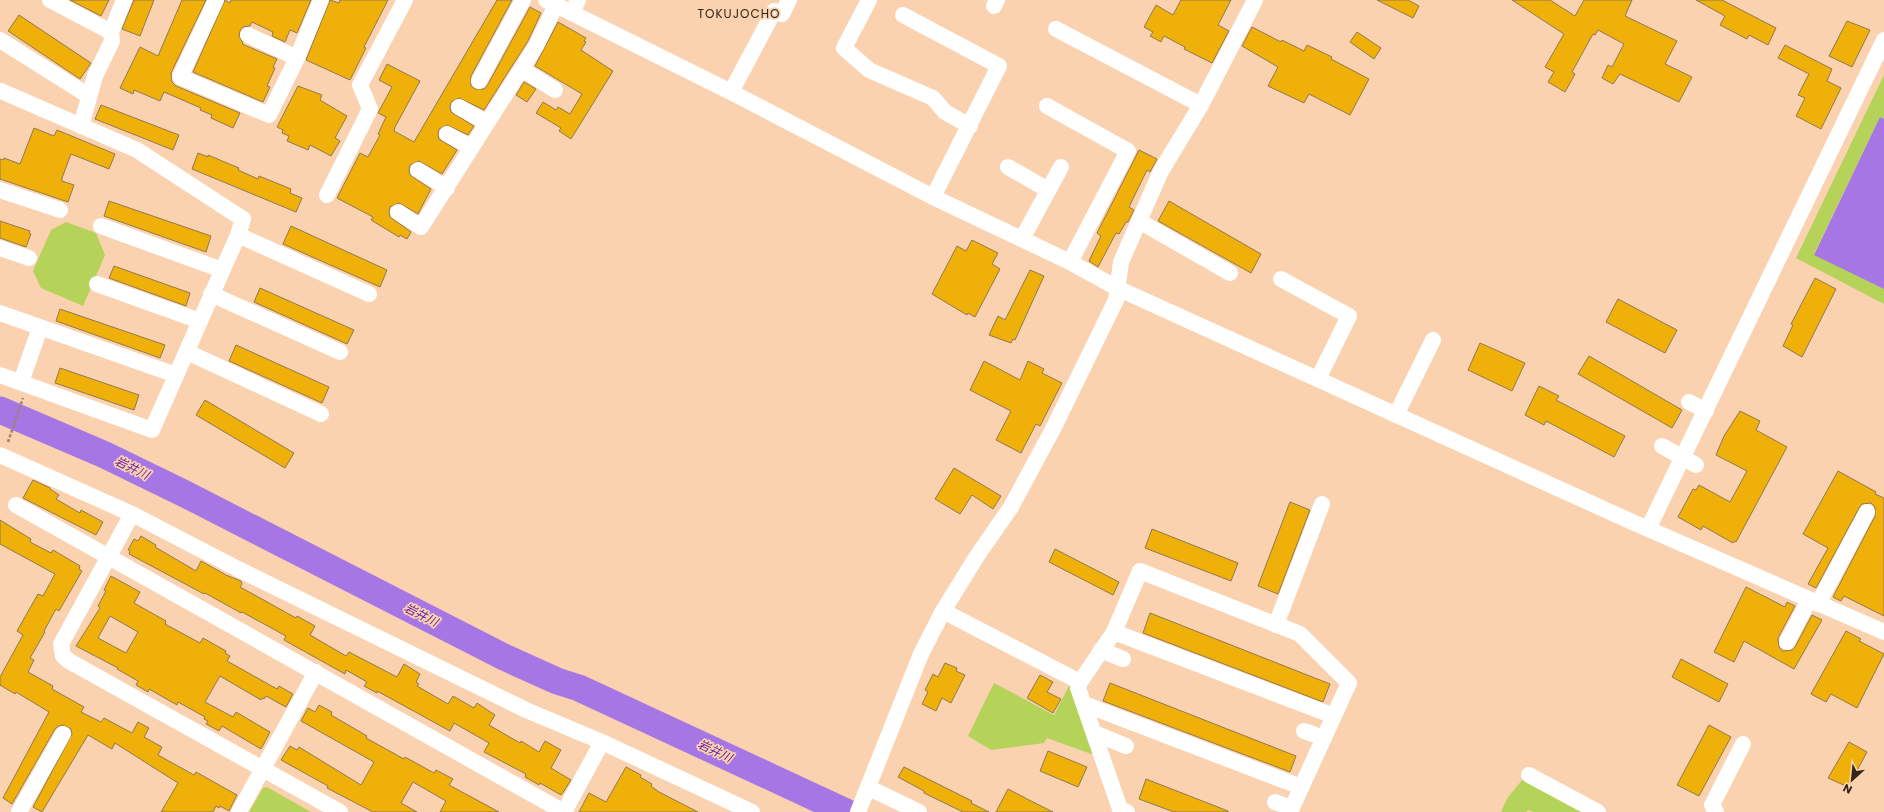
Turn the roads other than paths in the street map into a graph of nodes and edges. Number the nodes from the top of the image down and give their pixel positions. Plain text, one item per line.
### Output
1 (50, 0) edge
2 (124, 0) edge
3 (216, 0) edge
4 (321, 0) edge
5 (405, 0) edge
6 (523, 0) edge
7 (789, 0) edge
8 (869, 0) edge
9 (1253, 0) edge
10 (551, 2) edge
11 (575, 6) edge
12 (903, 15) dead end
13 (1056, 29) dead end
14 (111, 32) junction
15 (248, 35) dead end
16 (0, 40) edge
17 (1884, 40) edge
18 (297, 58) junction
19 (522, 69) junction
20 (479, 81) dead end
21 (0, 89) edge
22 (555, 90) dead end
23 (730, 92) junction
24 (89, 96) junction
25 (1200, 105) junction
26 (1047, 106) dead end
27 (459, 107) dead end
28 (487, 123) junction
29 (81, 126) junction
30 (970, 126) junction
31 (447, 134) dead end
32 (471, 148) junction
33 (1008, 167) dead end
34 (1061, 167) dead end
35 (418, 170) dead end
36 (447, 188) junction
37 (0, 190) edge
38 (1048, 190) junction
39 (327, 194) dead end
40 (933, 197) junction
41 (60, 210) dead end
42 (398, 212) dead end
43 (1138, 221) junction
44 (101, 226) dead end
45 (238, 235) junction
46 (1022, 239) junction
47 (0, 248) edge
48 (29, 258) dead end
49 (1070, 262) junction
50 (222, 270) junction
51 (1230, 273) dead end
52 (1281, 279) dead end
53 (96, 284) dead end
54 (1117, 288) junction
55 (211, 294) junction
56 (369, 294) dead end
57 (0, 313) edge
58 (200, 321) junction
59 (40, 328) junction
60 (1433, 340) dead end
61 (187, 352) junction
62 (340, 352) dead end
63 (0, 375) edge
64 (176, 375) junction
65 (1318, 379) junction
66 (22, 388) junction
67 (1689, 402) dead end
68 (1706, 411) junction
69 (321, 414) dead end
70 (1396, 415) junction
71 (1662, 446) dead end
72 (4, 449) edge
73 (1689, 461) junction
74 (1322, 504) dead end
75 (16, 505) dead end
76 (1867, 512) dead end
77 (132, 514) junction
78 (1648, 529) junction
79 (109, 557) junction
80 (1814, 602) junction
81 (943, 611) junction
82 (1276, 624) junction
83 (1114, 632) junction
84 (1884, 632) edge
85 (1787, 642) dead end
86 (1101, 650) junction
87 (1123, 659) dead end
88 (316, 672) junction
89 (1080, 682) junction
90 (1084, 704) junction
91 (1334, 716) junction
92 (1304, 731) dead end
93 (1094, 733) junction
94 (63, 734) dead end
95 (1324, 738) junction
96 (602, 742) junction
97 (1743, 744) dead end
98 (1126, 746) dead end
99 (263, 769) junction
100 (1529, 775) dead end
101 (1301, 788) junction
102 (867, 791) junction
103 (1275, 802) dead end
104 (1290, 810) edge
105 (19, 812) edge
106 (239, 812) edge
107 (340, 812) edge
108 (564, 812) edge
109 (752, 812) edge
110 (858, 812) edge
111 (919, 812) edge
112 (1125, 812) edge
113 (1598, 812) edge
114 (1716, 812) edge

1 - 14 street
2 - 14 street
3 - 18 street
4 - 18 street
5 - 39 street
6 - 20 street
7 - 23 street
8 - 30 street
9 - 25 street
10 - 11 street
10 - 19 street
11 - 23 street
12 - 30 street
13 - 25 street
14 - 24 street
15 - 18 street
16 - 24 street
17 - 68 street
19 - 22 street
19 - 28 street
21 - 29 street
23 - 40 street
24 - 29 street
25 - 43 street
26 - 49 street
27 - 28 street
28 - 32 street
29 - 45 street
30 - 40 street
31 - 32 street
32 - 36 street
33 - 38 street
34 - 38 street
35 - 36 street
36 - 42 street
37 - 41 street
38 - 46 street
40 - 46 street
43 - 51 street
43 - 54 street
44 - 50 street
45 - 50 street
45 - 56 street
46 - 49 street
47 - 48 street
49 - 54 street
50 - 55 street
52 - 65 street
53 - 58 street
54 - 65 street
54 - 81 street
55 - 58 street
55 - 62 street
57 - 59 street
58 - 61 street
59 - 64 street
59 - 66 street
60 - 70 street
61 - 64 street
61 - 69 street
63 - 66 street
64 - 66 street
65 - 70 street
67 - 68 street
68 - 73 street
70 - 78 street
71 - 73 street
72 - 77 street
73 - 78 street
74 - 82 street
75 - 79 street
76 - 80 street
77 - 79 street
77 - 96 street
78 - 80 street
79 - 88 street
79 - 99 street
80 - 84 street
80 - 85 street
81 - 89 street
81 - 102 street
82 - 83 street
82 - 91 street
83 - 86 street
83 - 91 street
86 - 87 street
86 - 89 street
88 - 99 street
88 - 108 street
89 - 90 street
90 - 93 street
90 - 101 street
91 - 95 street
92 - 95 street
93 - 98 street
93 - 112 street
94 - 105 street
95 - 101 street
96 - 108 street
96 - 109 street
97 - 114 street
99 - 106 street
99 - 107 street
100 - 113 street
101 - 104 street
102 - 110 street
102 - 111 street
103 - 104 street

